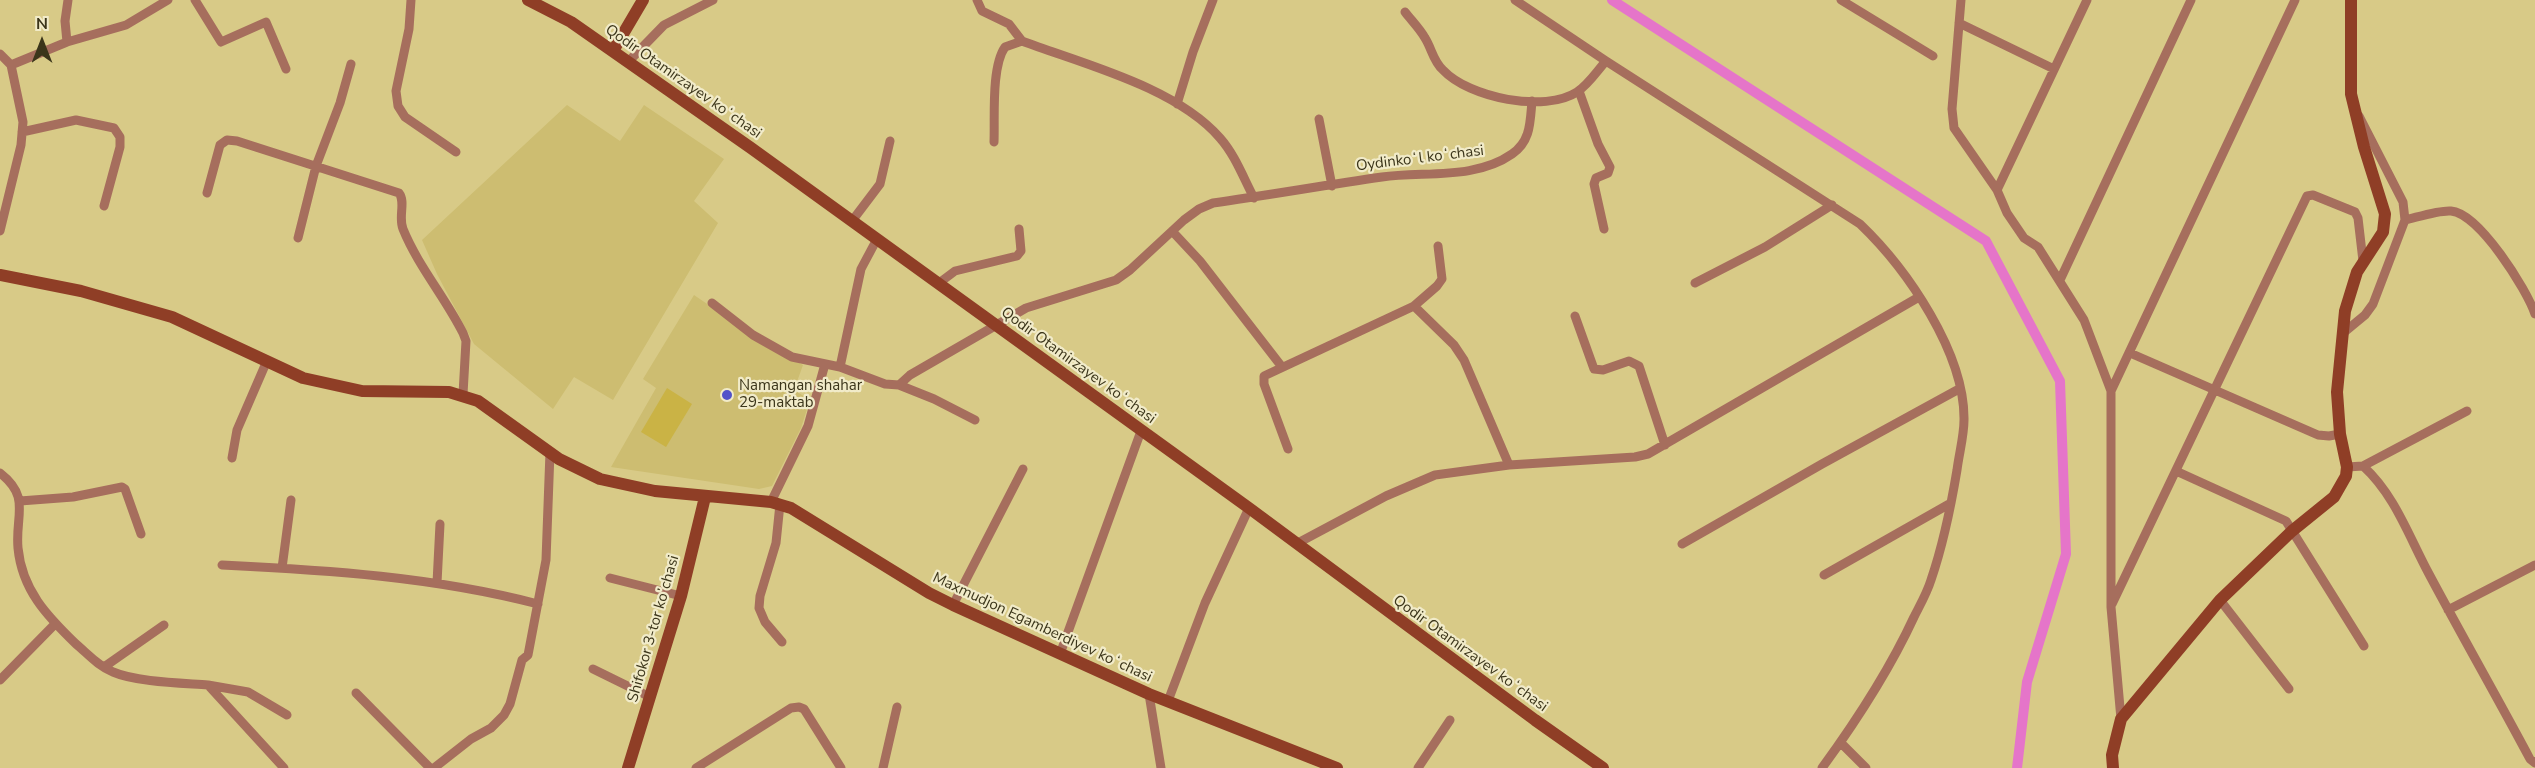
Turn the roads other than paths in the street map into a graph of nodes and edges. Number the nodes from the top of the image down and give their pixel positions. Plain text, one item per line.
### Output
1 (68, 0) edge
2 (168, 0) edge
3 (195, 0) edge
4 (411, 0) edge
5 (528, 0) edge
6 (643, 0) edge
7 (713, 0) edge
8 (977, 0) edge
9 (1213, 0) edge
10 (1515, 0) edge
11 (1842, 0) edge
12 (1961, 0) edge
13 (2087, 0) edge
14 (2191, 0) edge
15 (2295, 0) edge
16 (2351, 0) edge
17 (1405, 12) dead end
18 (1959, 22) junction
19 (1022, 41) junction
20 (67, 42) junction
21 (614, 51) junction
22 (0, 54) edge
23 (1933, 56) dead end
24 (1606, 61) junction
25 (628, 62) junction
26 (351, 64) dead end
27 (11, 65) junction
28 (286, 69) dead end
29 (2054, 69) junction
30 (1579, 91) junction
31 (1532, 101) junction
32 (1177, 104) junction
33 (2355, 109) junction
34 (1319, 119) dead end
35 (22, 132) junction
36 (890, 141) dead end
37 (994, 142) dead end
38 (456, 152) dead end
39 (316, 166) junction
40 (1332, 186) junction
41 (1997, 190) junction
42 (207, 193) dead end
43 (1254, 198) junction
44 (1832, 205) junction
45 (104, 206) dead end
46 (852, 220) junction
47 (2405, 220) junction
48 (1019, 229) dead end
49 (1604, 229) dead end
50 (0, 231) edge
51 (1172, 231) junction
52 (298, 238) dead end
53 (877, 239) junction
54 (1438, 246) dead end
55 (2363, 261) junction
56 (0, 275) edge
57 (2060, 280) junction
58 (939, 283) junction
59 (1695, 283) dead end
60 (1919, 297) junction
61 (712, 303) dead end
62 (1414, 306) junction
63 (2535, 314) edge
64 (1575, 316) dead end
65 (998, 326) junction
66 (2342, 334) junction
67 (2130, 353) junction
68 (266, 363) junction
69 (825, 364) junction
70 (840, 367) junction
71 (1282, 367) junction
72 (899, 385) junction
73 (1959, 389) junction
74 (2214, 390) junction
75 (2111, 392) junction
76 (463, 394) junction
77 (2467, 411) dead end
78 (975, 420) dead end
79 (1141, 431) junction
80 (2340, 434) junction
81 (1665, 445) junction
82 (1288, 449) dead end
83 (549, 452) junction
84 (232, 458) dead end
85 (1509, 465) junction
86 (2363, 466) junction
87 (2347, 467) junction
88 (1023, 469) dead end
89 (2176, 471) junction
90 (0, 473) edge
91 (705, 497) junction
92 (291, 500) dead end
93 (20, 501) junction
94 (776, 503) junction
95 (1951, 503) junction
96 (1249, 508) junction
97 (440, 524) dead end
98 (2292, 531) junction
99 (141, 534) dead end
100 (1296, 544) junction
101 (1682, 544) dead end
102 (222, 565) dead end
103 (2535, 565) edge
104 (282, 568) junction
105 (1824, 575) dead end
106 (610, 579) dead end
107 (437, 583) junction
108 (681, 596) junction
109 (2220, 600) junction
110 (538, 604) junction
111 (953, 605) junction
112 (2111, 607) junction
113 (2448, 610) junction
114 (55, 624) junction
115 (164, 625) dead end
116 (782, 642) dead end
117 (2364, 646) dead end
118 (1060, 654) junction
119 (104, 667) junction
120 (592, 669) dead end
121 (0, 680) edge
122 (208, 685) junction
123 (2289, 689) dead end
124 (356, 693) dead end
125 (1149, 694) junction
126 (650, 697) junction
127 (1168, 701) junction
128 (897, 707) dead end
129 (287, 715) dead end
130 (2121, 719) junction
131 (1450, 720) dead end
132 (1840, 743) junction
133 (2535, 763) edge
134 (284, 768) edge
135 (430, 768) edge
136 (434, 768) edge
137 (628, 768) edge
138 (696, 768) edge
139 (841, 768) edge
140 (884, 768) edge
141 (1161, 768) edge
142 (1336, 768) edge
143 (1418, 768) edge
144 (1603, 768) edge
145 (1822, 768) edge
146 (1866, 768) edge
147 (2113, 768) edge

1 - 20 street
2 - 20 street
3 - 28 street
4 - 38 street
5 - 21 street, Qodir Otamirzayev koʻchasi
6 - 21 street
7 - 25 street
8 - 19 street
9 - 32 street
10 - 24 street
11 - 23 street
12 - 18 street
13 - 29 street
14 - 57 street
15 - 67 street
16 - 33 street
17 - 31 street
18 - 29 street
18 - 41 street
19 - 32 street
19 - 37 street
20 - 27 street
21 - 25 street, Qodir Otamirzayev koʻchasi
22 - 27 street
24 - 30 street
24 - 44 street
25 - 46 street, Qodir Otamirzayev koʻchasi
26 - 39 street
27 - 35 street
29 - 41 street
30 - 31 street
30 - 49 street
31 - 40 street, Oydinkoʻl koʻchasi
32 - 43 street
33 - 47 street
33 - 55 street
34 - 40 street
35 - 45 street
35 - 50 street
36 - 46 street
39 - 42 street
39 - 52 street
39 - 76 street
40 - 43 street, Oydinkoʻl koʻchasi
41 - 57 street
43 - 51 street, Oydinkoʻl koʻchasi
44 - 59 street
44 - 60 street
46 - 53 street, Qodir Otamirzayev koʻchasi
47 - 63 street
47 - 66 street
48 - 58 street
51 - 65 street, Oydinkoʻl koʻchasi
51 - 71 street
53 - 58 street, Qodir Otamirzayev koʻchasi
53 - 70 street
54 - 62 street
55 - 66 street
55 - 74 street
56 - 68 street, Maxmudjon Egamberdiyev koʻchasi
57 - 75 street
58 - 65 street, Qodir Otamirzayev koʻchasi
60 - 73 street
60 - 81 street
61 - 69 street
62 - 71 street
62 - 85 street
64 - 81 street
65 - 72 street, Oydinkoʻl koʻchasi
65 - 79 street, Qodir Otamirzayev koʻchasi
66 - 80 street
67 - 74 street
67 - 75 street
68 - 76 street, Maxmudjon Egamberdiyev koʻchasi
68 - 84 street
69 - 70 street
69 - 94 street
70 - 72 street
71 - 82 street
72 - 78 street
73 - 95 street
73 - 101 street
74 - 80 street
74 - 89 street
75 - 112 street
76 - 83 street, Maxmudjon Egamberdiyev koʻchasi
77 - 86 street
79 - 96 street, Qodir Otamirzayev koʻchasi
79 - 118 street
80 - 87 street
81 - 85 street
83 - 91 street, Maxmudjon Egamberdiyev koʻchasi
83 - 110 street
85 - 100 street
86 - 87 street
86 - 113 street
87 - 98 street
88 - 111 street
89 - 98 street
89 - 112 street
90 - 93 street
91 - 94 street, Maxmudjon Egamberdiyev koʻchasi
91 - 108 street, Shifokor 3-tor koʼchasi
92 - 104 street
93 - 99 street
93 - 114 street
94 - 111 street, Maxmudjon Egamberdiyev koʻchasi
94 - 116 street
95 - 105 street
95 - 132 street
96 - 100 street, Qodir Otamirzayev koʻchasi
96 - 127 street
97 - 107 street
98 - 109 street
98 - 117 street
100 - 144 street, Qodir Otamirzayev koʻchasi
102 - 104 street
103 - 113 street
104 - 107 street
106 - 108 street
107 - 110 street
108 - 126 street, Shifokor 3-tor koʼchasi
109 - 123 street
109 - 130 street
110 - 136 street
111 - 118 street, Maxmudjon Egamberdiyev koʻchasi
112 - 130 street
113 - 133 street
114 - 119 street
114 - 121 street
115 - 119 street
118 - 125 street, Maxmudjon Egamberdiyev koʻchasi
119 - 122 street
120 - 126 street
122 - 129 street
122 - 134 street
124 - 135 street
125 - 127 street, Maxmudjon Egamberdiyev koʻchasi
125 - 141 street
126 - 137 street, Shifokor 3-tor koʼchasi
127 - 142 street, Maxmudjon Egamberdiyev koʻchasi
128 - 140 street
130 - 147 street
131 - 143 street
132 - 145 street
132 - 146 street
138 - 139 street

